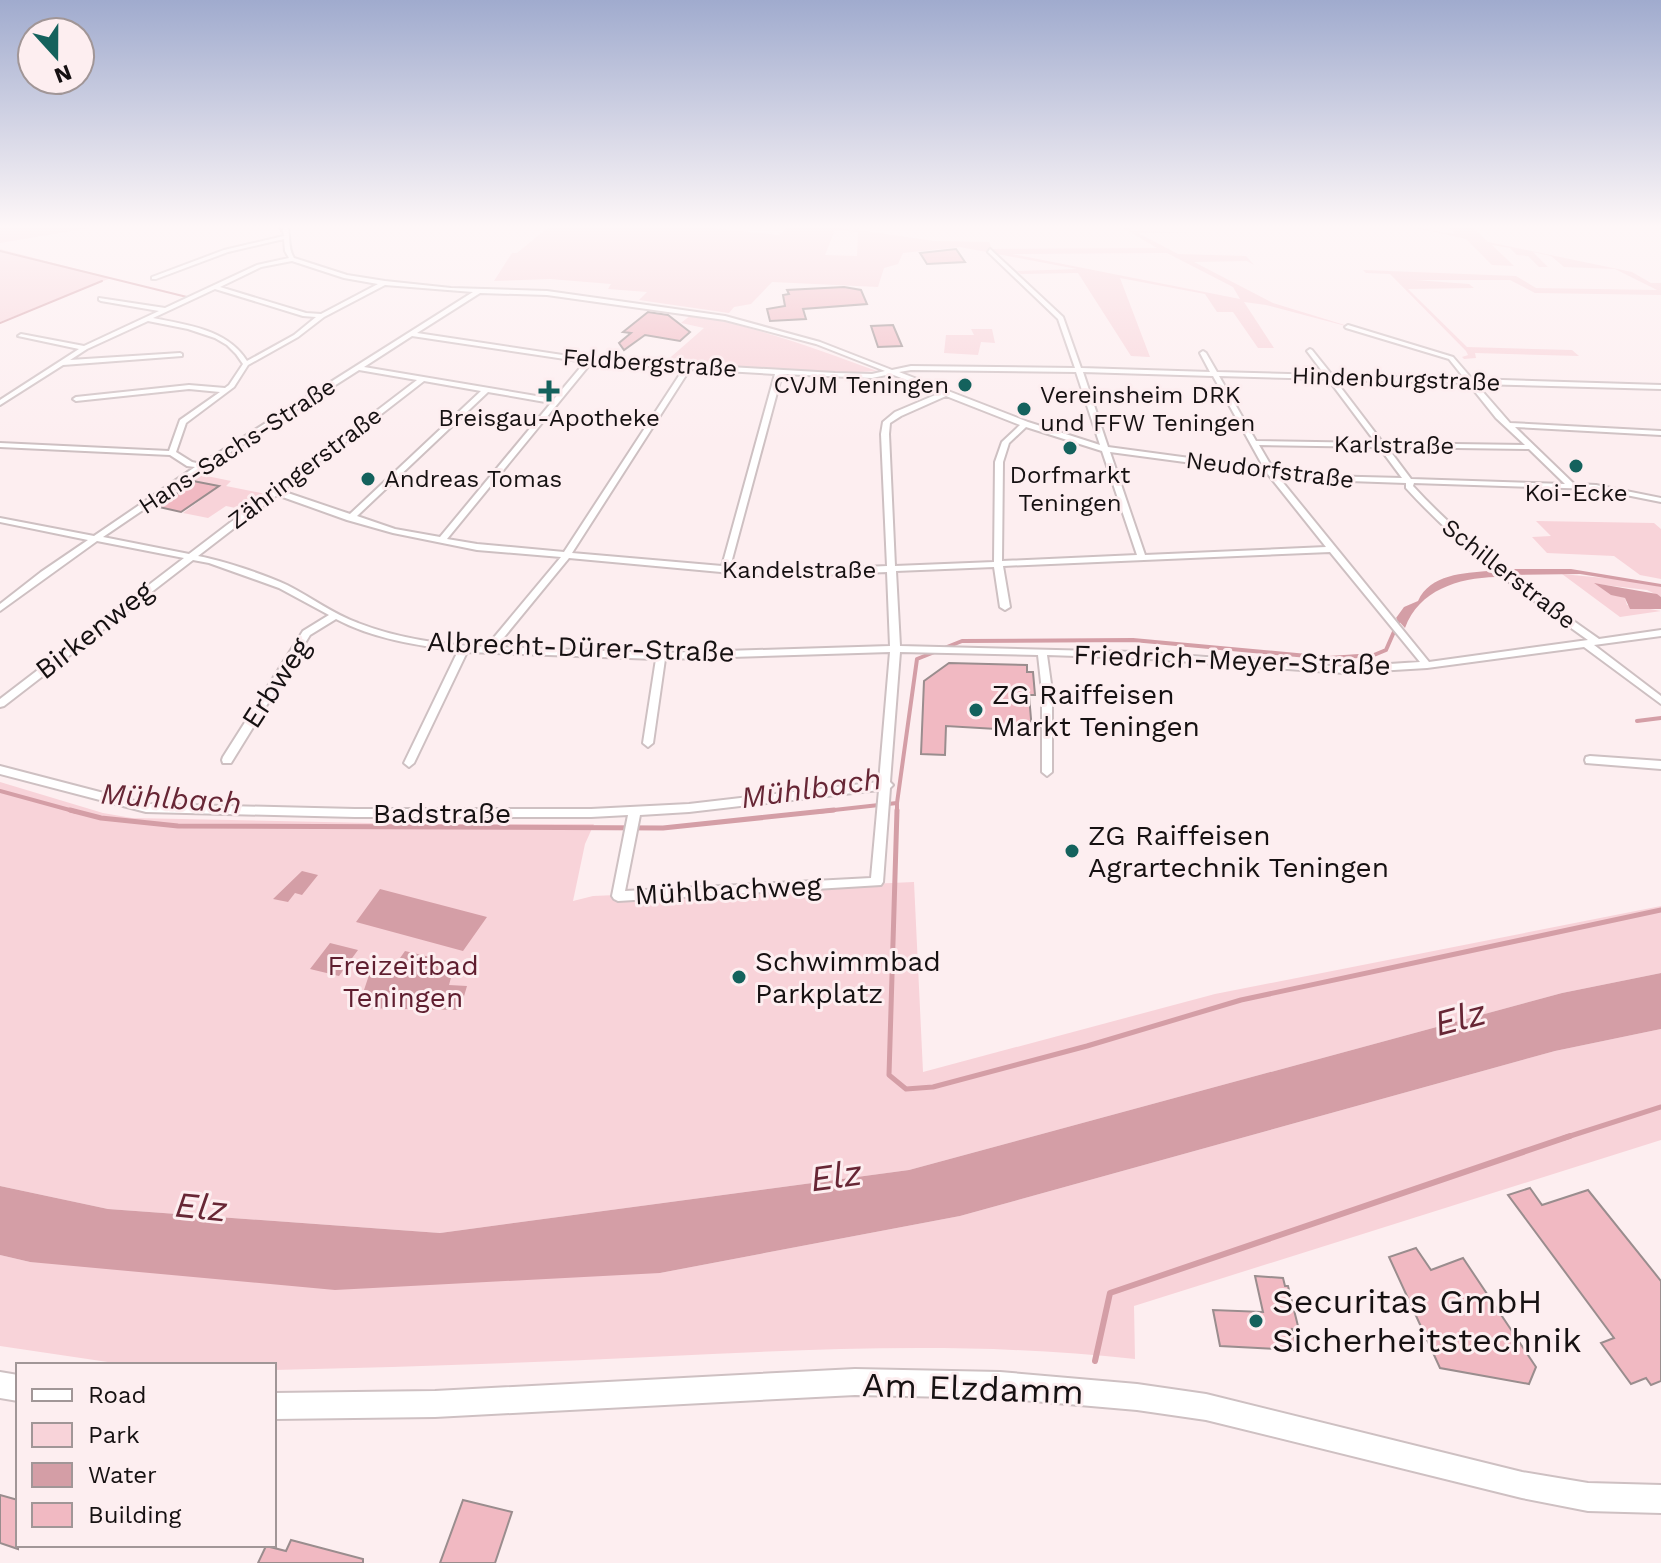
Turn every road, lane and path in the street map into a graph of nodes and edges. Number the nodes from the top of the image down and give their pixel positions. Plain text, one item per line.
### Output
1 (192, 298) edge
2 (250, 298) edge
3 (356, 298) edge
4 (469, 298) edge
5 (585, 298) edge
6 (1040, 298) edge
7 (101, 299) dead end
8 (166, 310) junction
9 (322, 316) junction
10 (148, 319) junction
11 (1348, 327) dead end
12 (411, 334) junction
13 (21, 336) dead end
14 (85, 348) junction
15 (1310, 351) dead end
16 (1203, 353) dead end
17 (180, 355) dead end
18 (589, 361) junction
19 (60, 363) junction
20 (246, 364) junction
21 (688, 367) junction
22 (357, 368) junction
23 (1078, 370) junction
24 (891, 371) junction
25 (779, 372) junction
26 (1216, 374) junction
27 (1330, 377) junction
28 (422, 380) junction
29 (1469, 381) junction
30 (1661, 387) edge
31 (226, 390) junction
32 (486, 390) junction
33 (946, 393) junction
34 (0, 394) edge
35 (10, 395) junction
36 (76, 399) dead end
37 (557, 402) junction
38 (0, 403) edge
39 (1025, 424) junction
40 (1509, 425) junction
41 (1661, 433) edge
42 (1255, 443) junction
43 (0, 445) edge
44 (1381, 446) junction
45 (1532, 447) junction
46 (1104, 449) junction
47 (172, 453) junction
48 (202, 466) junction
49 (1271, 473) junction
50 (1410, 483) junction
51 (1572, 486) junction
52 (276, 492) junction
53 (1661, 500) edge
54 (350, 518) junction
55 (0, 520) edge
56 (96, 538) junction
57 (441, 541) junction
58 (1331, 549) junction
59 (566, 556) junction
60 (189, 557) junction
61 (1142, 558) junction
62 (998, 564) junction
63 (890, 570) junction
64 (725, 571) junction
65 (1005, 607) dead end
66 (0, 608) edge
67 (335, 616) junction
68 (1661, 633) edge
69 (1590, 642) junction
70 (464, 649) junction
71 (895, 649) junction
72 (489, 650) junction
73 (1042, 652) junction
74 (661, 656) junction
75 (1427, 665) junction
76 (1661, 701) edge
77 (0, 704) edge
78 (648, 743) dead end
79 (227, 760) dead end
80 (1590, 760) dead end
81 (409, 763) dead end
82 (1661, 765) edge
83 (0, 770) edge
84 (1047, 772) dead end
85 (886, 791) junction
86 (634, 816) junction
87 (276, 1406) edge
88 (1661, 1499) edge

1 - 8 street
2 - 9 street
3 - 9 street
4 - 12 street, Hans-Sachs-Straße
5 - 24 street, Neudorfstraße
6 - 23 street
7 - 8 street
8 - 10 street
9 - 20 street
10 - 14 street
10 - 20 street
11 - 29 street
12 - 18 street, Feldbergstraße
12 - 22 street, Hans-Sachs-Straße
13 - 14 street
14 - 19 street
15 - 27 street, Schillerstraße
16 - 26 street
17 - 19 street
18 - 21 street, Feldbergstraße
18 - 37 street
19 - 35 street
20 - 31 street
21 - 25 street, Feldbergstraße
21 - 59 street
22 - 28 street
22 - 48 street, Hans-Sachs-Straße
23 - 24 street, Hindenburgstraße
23 - 26 street, Hindenburgstraße
23 - 46 street
24 - 25 street, Feldbergstraße
24 - 33 street, Neudorfstraße
25 - 64 street
26 - 27 street, Hindenburgstraße
26 - 42 street
27 - 29 street, Hindenburgstraße
27 - 44 street, Schillerstraße
28 - 32 street
28 - 52 street, Zähringerstraße
29 - 30 street, Hindenburgstraße
29 - 40 street
31 - 36 street
31 - 47 street
32 - 37 street
32 - 54 street
33 - 39 street, Neudorfstraße
33 - 63 street
34 - 35 street
35 - 38 street
37 - 57 street
39 - 46 street, Neudorfstraße
39 - 62 street
40 - 41 street
40 - 45 street
42 - 44 street, Karlstraße
42 - 49 street
43 - 47 street
44 - 45 street, Karlstraße
44 - 50 street, Schillerstraße
45 - 51 street
46 - 49 street, Neudorfstraße
46 - 61 street
47 - 48 street
48 - 56 street, Hans-Sachs-Straße
49 - 50 street, Neudorfstraße
49 - 58 street
50 - 51 street, Neudorfstraße
50 - 69 street, Schillerstraße
51 - 53 street, Neudorfstraße
52 - 54 street, Kandelstraße
52 - 60 street, Zähringerstraße
54 - 57 street, Kandelstraße
55 - 56 street, Albrecht-Dürer-Straße
56 - 60 street, Albrecht-Dürer-Straße
56 - 66 street, Hans-Sachs-Straße
57 - 59 street, Kandelstraße
58 - 61 street, Kandelstraße
58 - 75 street
59 - 64 street, Kandelstraße
59 - 72 street
60 - 67 street, Albrecht-Dürer-Straße
60 - 77 street, Birkenweg
61 - 62 street, Kandelstraße
62 - 63 street, Kandelstraße
62 - 65 street
63 - 64 street, Kandelstraße
63 - 71 street
67 - 70 street, Albrecht-Dürer-Straße
67 - 79 street, Erbweg
68 - 69 street, Friedrich-Meyer-Straße
69 - 75 street, Friedrich-Meyer-Straße
69 - 76 street, Schillerstraße
70 - 72 street, Albrecht-Dürer-Straße
70 - 81 street
71 - 73 street, Friedrich-Meyer-Straße
71 - 74 street, Albrecht-Dürer-Straße
71 - 85 street
72 - 74 street, Albrecht-Dürer-Straße
73 - 75 street, Friedrich-Meyer-Straße
73 - 84 street, Friedrich-Meyer-Straße
74 - 78 street
80 - 82 street
83 - 86 street, Badstraße
85 - 86 street, Badstraße
85 - 86 street, Mühlbachweg
87 - 88 street, Am Elzdamm

